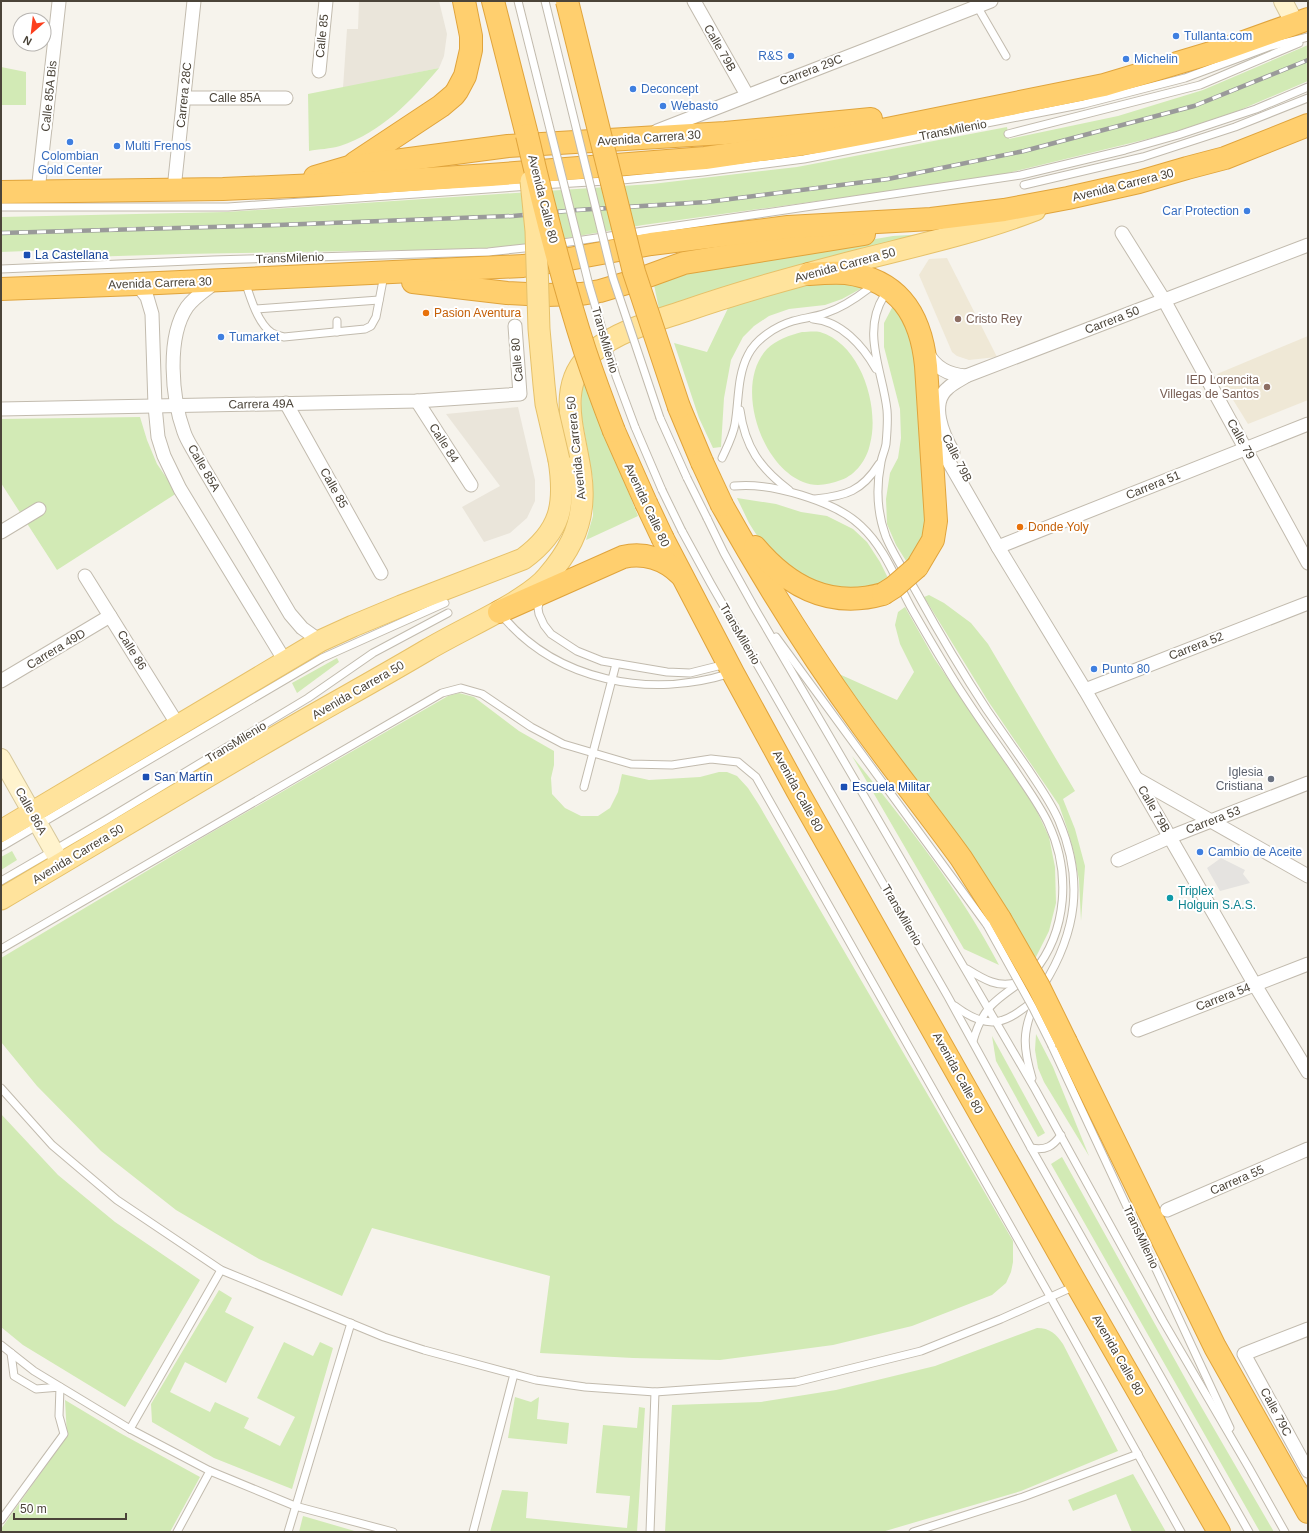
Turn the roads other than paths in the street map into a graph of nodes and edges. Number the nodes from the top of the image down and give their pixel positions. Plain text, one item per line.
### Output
1 (194, 1) edge
2 (326, 1) edge
3 (464, 1) edge
4 (493, 1) edge
5 (518, 1) edge
6 (545, 1) edge
7 (567, 1) edge
8 (694, 1) edge
9 (991, 1) edge
10 (1283, 1) edge
11 (59, 2) dead end
12 (976, 4) edge
13 (1305, 29) edge
14 (1006, 56) dead end
15 (319, 71) dead end
16 (1308, 87) edge
17 (747, 95) junction
18 (184, 98) junction
19 (286, 98) dead end
20 (1308, 98) edge
21 (1017, 103) junction
22 (1304, 128) edge
23 (1008, 134) dead end
24 (527, 135) junction
25 (631, 140) junction
26 (349, 167) junction
27 (1024, 185) dead end
28 (284, 186) junction
29 (174, 189) junction
30 (38, 191) junction
31 (1, 192) edge
32 (1068, 198) junction
33 (1, 207) edge
34 (931, 219) junction
35 (1122, 233) dead end
36 (1308, 245) edge
37 (1, 269) edge
38 (809, 274) junction
39 (245, 279) junction
40 (218, 280) junction
41 (137, 284) junction
42 (382, 284) junction
43 (1, 288) edge
44 (868, 289) dead end
45 (884, 296) dead end
46 (1164, 300) junction
47 (256, 310) junction
48 (807, 319) junction
49 (337, 321) dead end
50 (515, 326) dead end
51 (337, 332) junction
52 (924, 347) junction
53 (879, 374) junction
54 (966, 376) junction
55 (520, 394) joint
56 (738, 400) junction
57 (417, 401) junction
58 (286, 403) junction
59 (177, 405) junction
60 (155, 406) junction
61 (1, 409) edge
62 (1308, 424) edge
63 (930, 430) junction
64 (1246, 448) junction
65 (712, 460) junction
66 (881, 462) junction
67 (471, 485) dead end
68 (734, 486) dead end
69 (792, 492) junction
70 (654, 497) junction
71 (814, 499) junction
72 (40, 509) dead end
73 (714, 512) junction
74 (1, 532) edge
75 (673, 535) junction
76 (998, 547) junction
77 (1308, 562) edge
78 (382, 573) dead end
79 (681, 575) junction
80 (85, 576) dead end
81 (544, 585) junction
82 (445, 603) dead end
83 (1308, 603) edge
84 (754, 607) junction
85 (448, 612) dead end
86 (499, 612) junction
87 (110, 616) junction
88 (320, 641) junction
89 (285, 661) junction
90 (616, 664) junction
91 (730, 668) junction
92 (1, 681) edge
93 (612, 681) junction
94 (1085, 690) junction
95 (178, 724) junction
96 (593, 753) junction
97 (1, 758) edge
98 (1136, 779) junction
99 (1308, 783) edge
100 (584, 787) dead end
101 (35, 819) junction
102 (1211, 821) junction
103 (1, 831) edge
104 (1170, 837) junction
105 (1, 847) edge
106 (57, 857) junction
107 (1118, 860) dead end
108 (1308, 876) edge
109 (1, 881) edge
110 (1, 899) edge
111 (994, 922) junction
112 (1, 949) edge
113 (1308, 964) edge
114 (964, 967) junction
115 (1026, 979) junction
116 (1255, 985) junction
117 (1037, 997) junction
118 (953, 1005) junction
119 (988, 1008) junction
120 (980, 1020) junction
121 (997, 1022) junction
122 (1138, 1030) dead end
123 (973, 1041) junction
124 (1059, 1044) junction
125 (1308, 1072) edge
126 (1, 1088) edge
127 (1035, 1089) junction
128 (1061, 1135) junction
129 (1031, 1148) junction
130 (1308, 1149) edge
131 (1167, 1210) dead end
132 (221, 1270) junction
133 (1077, 1285) junction
134 (1051, 1298) junction
135 (351, 1324) junction
136 (1308, 1329) edge
137 (1, 1346) edge
138 (10, 1353) junction
139 (514, 1374) junction
140 (60, 1387) junction
141 (655, 1392) junction
142 (130, 1429) junction
143 (1138, 1454) junction
144 (1249, 1468) junction
145 (210, 1470) junction
146 (1308, 1471) edge
147 (295, 1506) junction
148 (1306, 1506) edge
149 (1, 1520) edge
150 (177, 1532) edge
151 (288, 1532) edge
152 (393, 1532) edge
153 (473, 1532) edge
154 (650, 1532) edge
155 (913, 1532) edge
156 (1182, 1532) edge
157 (1219, 1532) edge
158 (1250, 1532) edge
159 (1285, 1532) edge

1 - 18 street, Carrera 28C
2 - 15 street, Calle 85
3 - 26 highway
4 - 24 highway, Avenida Calle 80
5 - 70 lane, TransMilenio, bridge
6 - 73 lane, TransMilenio, bridge
7 - 65 highway, bridge
8 - 17 street, Calle 79B
9 - 12 street, Carrera 29C
10 - 13 street
11 - 30 street, Calle 85A Bis
12 - 14 lane
12 - 17 street, Carrera 29C
13 - 21 highway, Avenida Carrera 30
13 - 23 lane
13 - 33 lane, TransMilenio
16 - 37 lane, TransMilenio
17 - 25 street, Carrera 29C
18 - 19 street, Calle 85A
18 - 29 street, Carrera 28C
20 - 27 lane
21 - 25 highway, Avenida Carrera 30
21 - 28 highway, Avenida Carrera 30
22 - 32 highway, Avenida Carrera 30
24 - 70 highway, Avenida Calle 80, bridge
24 - 88 main road, Avenida Carrera 50, bridge
25 - 26 highway, Avenida Carrera 30
26 - 28 highway, Avenida Carrera 30
28 - 29 highway, Avenida Carrera 30
29 - 30 highway, Avenida Carrera 30
30 - 31 highway, Avenida Carrera 30
32 - 34 highway, Avenida Carrera 30
32 - 38 main road, Avenida Carrera 50
34 - 42 highway, Avenida Carrera 30
34 - 42 highway, Avenida Carrera 30
35 - 46 street, Calle 79
36 - 46 street, Carrera 50
38 - 52 highway
38 - 81 main road, Avenida Carrera 50
39 - 40 highway, Avenida Carrera 30
39 - 42 highway, Avenida Carrera 30
39 - 47 lane
40 - 41 highway, Avenida Carrera 30
40 - 59 street, Calle 85A
41 - 43 highway, Avenida Carrera 30
41 - 60 street
42 - 47 lane
42 - 51 lane
44 - 48 lane, TransMilenio
45 - 53 lane, TransMilenio
46 - 54 street, Carrera 50
46 - 64 street, Calle 79
47 - 51 lane
48 - 53 lane, TransMilenio
48 - 56 lane, TransMilenio
49 - 51 lane
50 - 55 street, Calle 80
52 - 54 street
52 - 63 highway
53 - 66 lane, TransMilenio
54 - 76 street, Calle 79B
55 - 57 street, Carrera 49A
56 - 65 lane, TransMilenio
56 - 69 lane, TransMilenio
57 - 58 street, Carrera 49A
57 - 67 street, Calle 84
58 - 59 street, Carrera 49A
58 - 78 street, Calle 85
59 - 60 street, Carrera 49A
59 - 88 street, Calle 85A
60 - 61 street, Carrera 49A
60 - 89 street
62 - 64 street, Carrera 51
63 - 73 highway, bridge
63 - 76 street, Calle 79B
64 - 76 street, Carrera 51
64 - 77 street, Calle 79
65 - 73 highway, bridge
66 - 71 lane, TransMilenio
66 - 117 lane, TransMilenio
68 - 69 lane, TransMilenio
69 - 71 lane, TransMilenio
70 - 75 highway, Avenida Calle 80, bridge
71 - 115 lane, TransMilenio
72 - 74 street
73 - 84 lane, TransMilenio
73 - 111 highway
75 - 79 highway, Avenida Calle 80
75 - 118 lane, TransMilenio
76 - 94 street, Calle 79B
79 - 81 highway
79 - 91 highway, Avenida Calle 80
80 - 87 street, Calle 86
81 - 86 highway
81 - 90 lane
82 - 101 lane
83 - 94 street, Carrera 52
84 - 111 lane, TransMilenio
84 - 114 lane, TransMilenio
85 - 106 lane, TransMilenio
86 - 93 lane
86 - 106 main road, Avenida Carrera 50
87 - 92 street, Carrera 49D
87 - 95 street, Calle 86
88 - 89 main road, Avenida Carrera 50
89 - 95 main road, Avenida Carrera 50
90 - 91 lane
90 - 93 lane
91 - 93 lane
91 - 133 highway, Avenida Calle 80
93 - 96 lane
94 - 98 street, Calle 79B
95 - 101 main road, Avenida Carrera 50
96 - 100 lane
96 - 112 lane
96 - 134 lane
97 - 101 street, Calle 86A
98 - 102 street
98 - 104 street, Calle 79B
99 - 102 street, Carrera 53
101 - 103 main road, Avenida Carrera 50
101 - 105 lane
101 - 106 street, Calle 86A
102 - 104 street, Carrera 53
102 - 108 street
104 - 107 street, Carrera 53
104 - 116 street, Calle 79B
106 - 109 lane, TransMilenio
106 - 110 main road, Avenida Carrera 50
111 - 124 highway, bridge
113 - 116 street, Carrera 54
114 - 115 lane, TransMilenio
114 - 119 lane, TransMilenio
115 - 119 lane, TransMilenio
116 - 122 street, Carrera 54
116 - 125 street, Calle 79B
117 - 121 lane, TransMilenio
117 - 127 lane, TransMilenio
118 - 120 lane, TransMilenio
118 - 123 lane, TransMilenio
119 - 120 lane, TransMilenio
119 - 121 lane, TransMilenio
120 - 121 lane, TransMilenio
120 - 123 lane, TransMilenio
121 - 127 lane, TransMilenio
123 - 129 lane, TransMilenio
124 - 144 lane, TransMilenio
124 - 148 highway
126 - 132 lane
127 - 128 lane, TransMilenio
128 - 129 lane
128 - 144 lane, TransMilenio
129 - 158 lane, TransMilenio
130 - 131 street, Carrera 55
132 - 135 lane
132 - 142 lane
133 - 134 lane
133 - 157 highway, Avenida Calle 80
134 - 141 lane
134 - 143 lane
135 - 139 lane
135 - 147 lane
136 - 146 street, Calle 79C
137 - 138 lane
138 - 140 lane
138 - 140 lane
139 - 141 lane
139 - 153 lane
140 - 142 lane
140 - 149 lane
141 - 154 lane
142 - 145 lane
143 - 155 lane
143 - 156 lane
144 - 159 lane, TransMilenio
145 - 147 lane
145 - 150 lane
147 - 151 lane
147 - 152 lane

